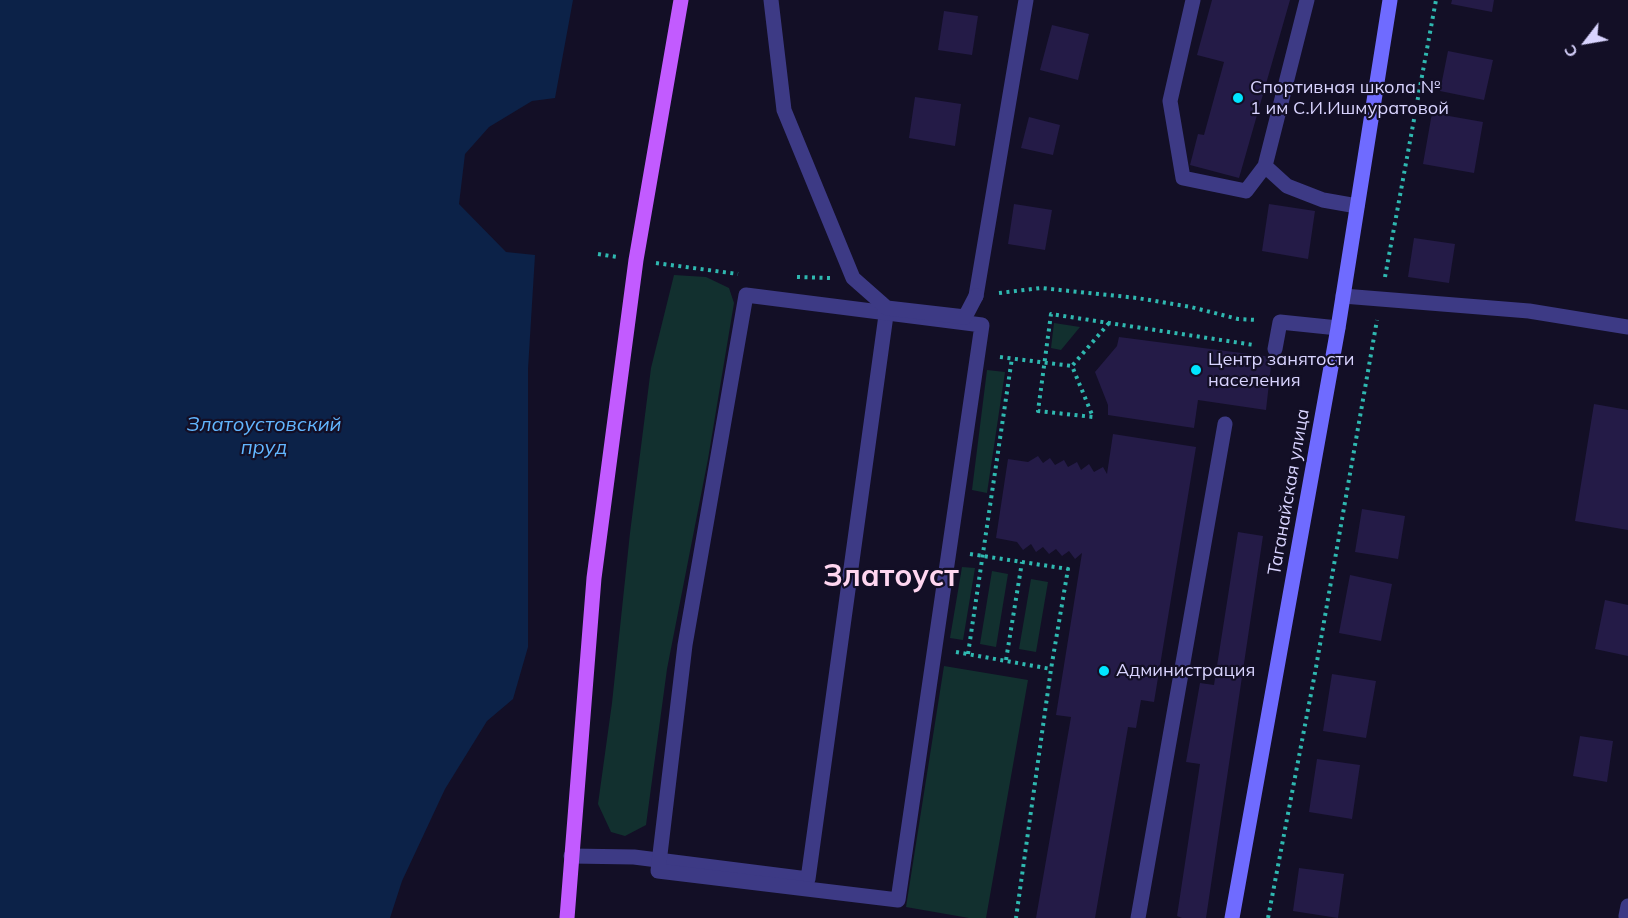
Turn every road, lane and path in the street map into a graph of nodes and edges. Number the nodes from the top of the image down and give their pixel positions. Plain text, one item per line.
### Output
1 (681, 0) edge
2 (771, 0) edge
3 (1026, 0) edge
4 (1193, 0) edge
5 (1307, 0) edge
6 (1390, 0) edge
7 (1436, 0) edge
8 (1266, 166) junction
9 (1357, 206) junction
10 (598, 254) dead end
11 (636, 260) junction
12 (747, 275) dead end
13 (794, 277) dead end
14 (853, 278) junction
15 (976, 296) junction
16 (1343, 296) junction
17 (1380, 299) junction
18 (887, 310) junction
19 (1280, 322) junction
20 (1109, 323) junction
21 (1628, 327) edge
22 (1338, 328) junction
23 (1275, 349) joint
24 (978, 354) junction
25 (1012, 358) junction
26 (1045, 362) junction
27 (1072, 366) junction
28 (1225, 424) dead end
29 (949, 551) junction
30 (983, 556) junction
31 (1022, 562) junction
32 (935, 648) junction
33 (968, 654) junction
34 (1006, 660) junction
35 (1051, 669) junction
36 (571, 856) junction
37 (658, 860) junction
38 (567, 918) edge
39 (1016, 918) edge
40 (1138, 918) edge
41 (1232, 918) edge
42 (1268, 918) edge

1 - 11 main road
2 - 14 street
3 - 15 street
4 - 8 street
5 - 8 street
6 - 9 main road, Таганайская улица
7 - 17 path
8 - 9 street
9 - 16 main road, Таганайская улица
10 - 11 path
11 - 12 path
11 - 36 main road
13 - 14 path
14 - 18 street
15 - 18 street
15 - 19 path
16 - 17 street
16 - 22 main road, Таганайская улица
17 - 21 street
17 - 42 path
18 - 24 street
18 - 37 street
18 - 37 street
19 - 22 street
19 - 23 street
20 - 23 path
20 - 26 path
20 - 27 path
22 - 41 main road, Таганайская улица
24 - 25 path
24 - 29 street
25 - 26 path
25 - 30 path
26 - 27 path
26 - 27 path
28 - 40 street
29 - 30 path
29 - 32 street
30 - 31 path
30 - 33 path
31 - 34 path
31 - 35 path
32 - 33 path
32 - 37 street
33 - 34 path
34 - 35 path
35 - 39 path
36 - 37 street
36 - 38 main road

